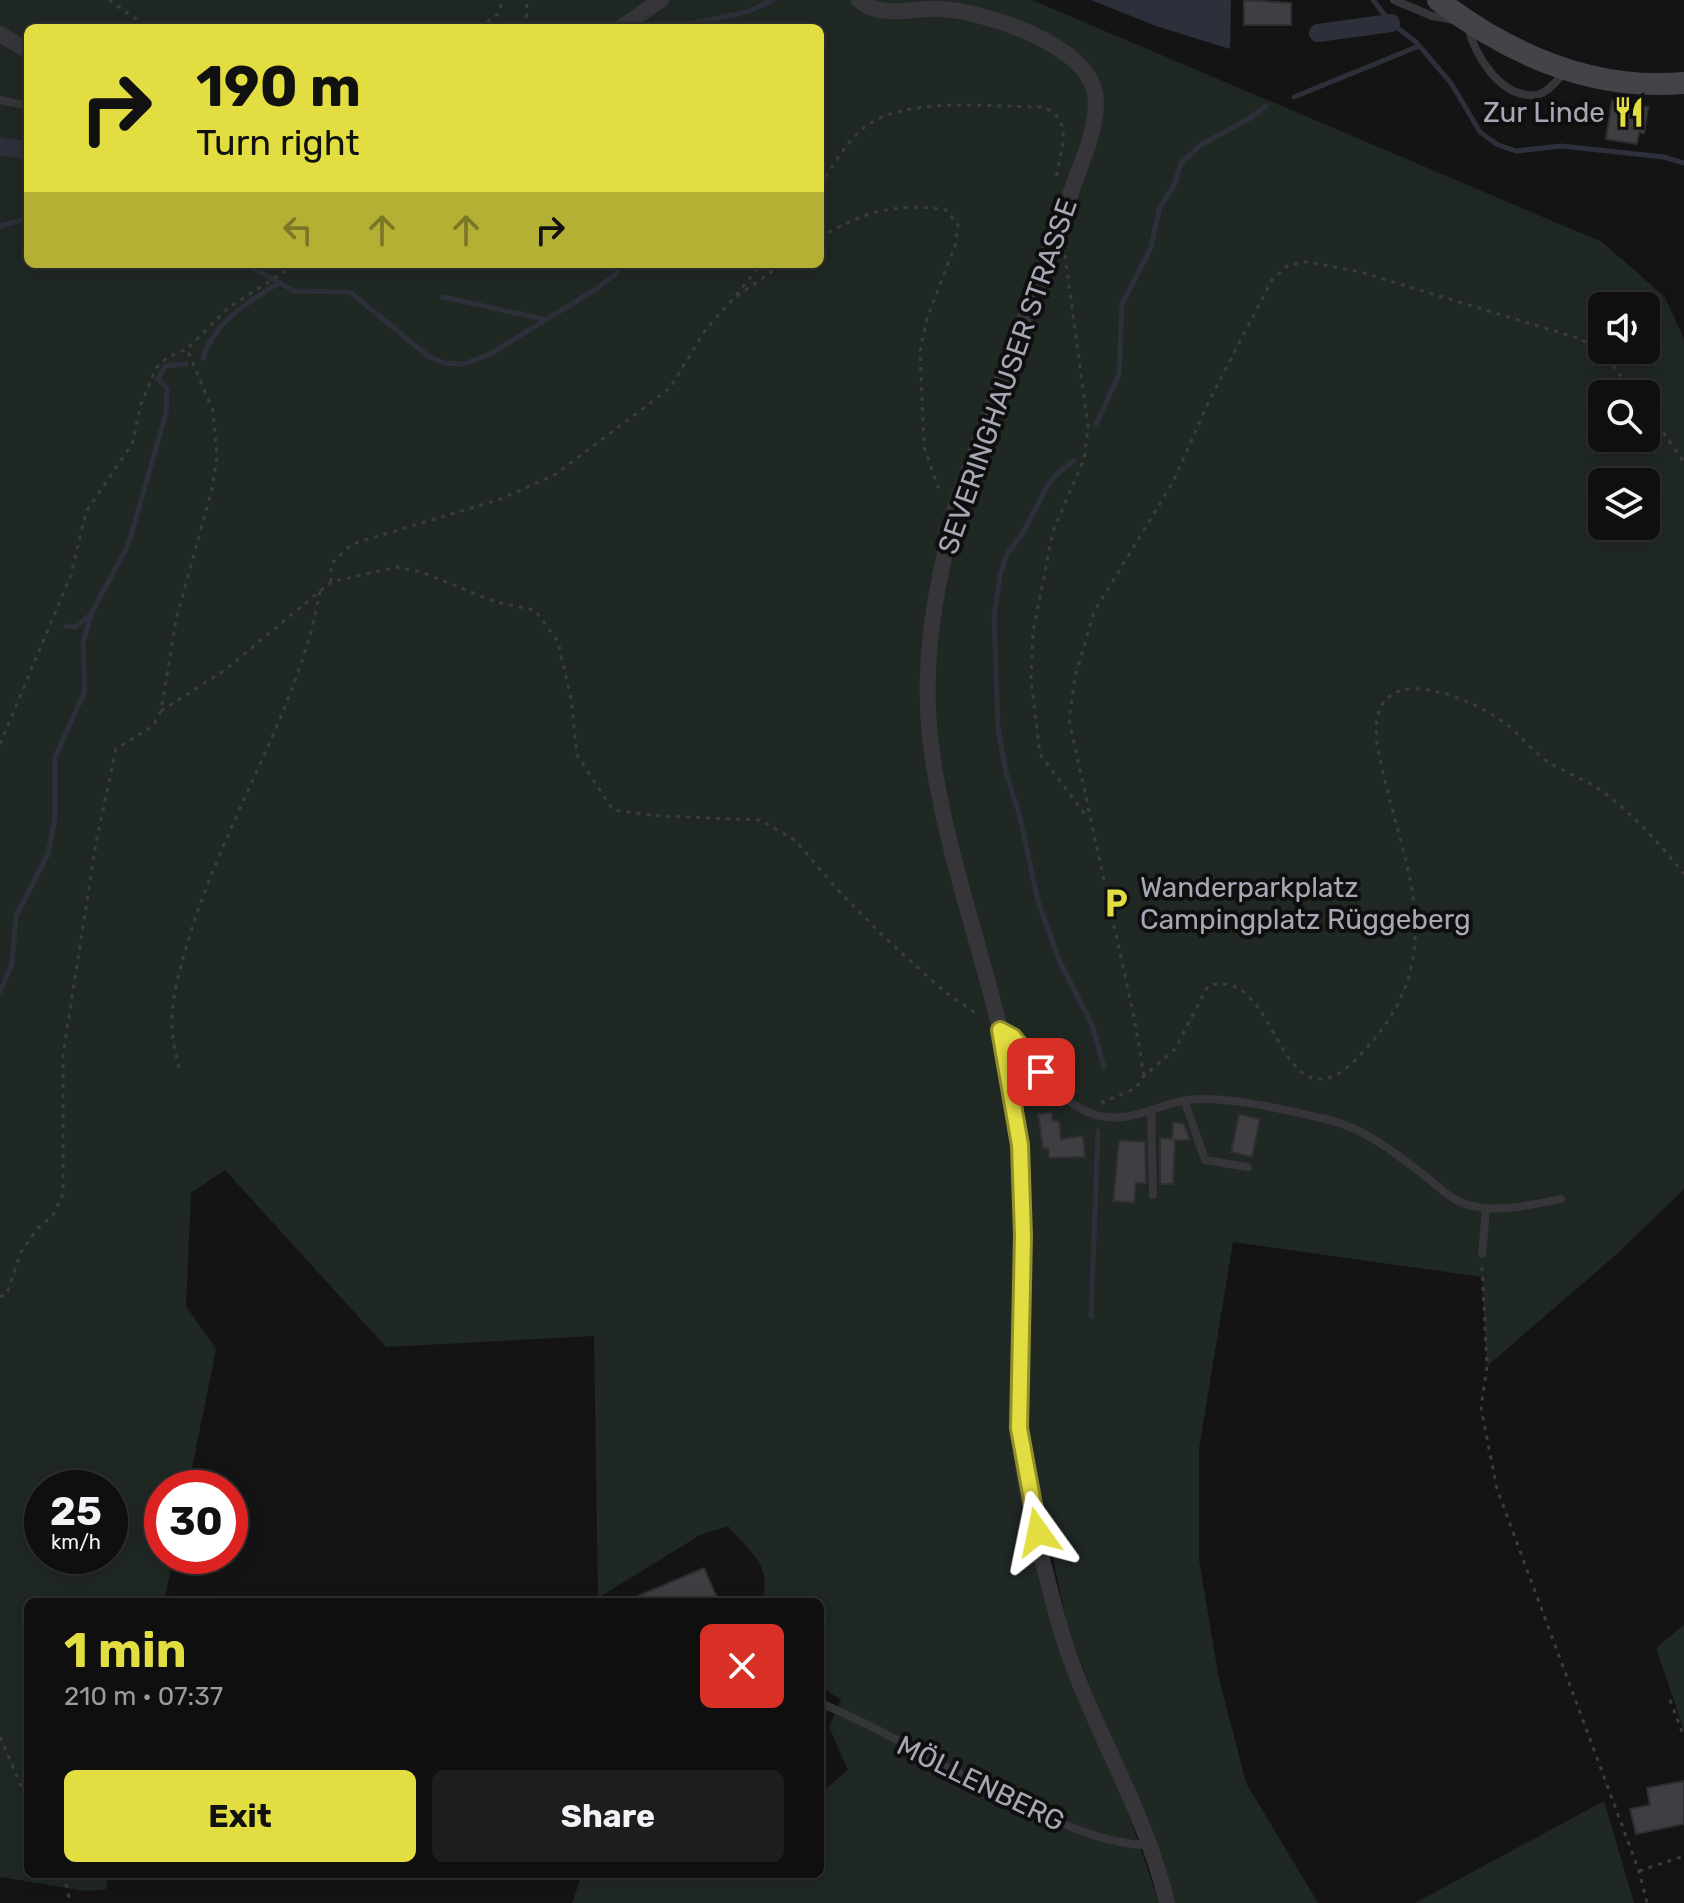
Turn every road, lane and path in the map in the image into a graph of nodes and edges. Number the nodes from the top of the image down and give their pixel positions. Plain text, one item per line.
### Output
1 (109, 0) edge
2 (503, 0) edge
3 (527, 0) edge
4 (661, 0) edge
5 (859, 0) edge
6 (1394, 0) edge
7 (1438, 0) edge
8 (1467, 22) junction
9 (143, 24) edge
10 (484, 24) edge
11 (526, 24) edge
12 (626, 24) edge
13 (0, 34) edge
14 (24, 49) edge
15 (1567, 70) junction
16 (1684, 83) edge
17 (0, 100) edge
18 (24, 105) edge
19 (824, 179) edge
20 (1057, 190) dead end
21 (1059, 228) junction
22 (824, 236) edge
23 (293, 268) edge
24 (758, 268) edge
25 (776, 268) edge
26 (732, 300) junction
27 (187, 349) junction
28 (1624, 380) edge
29 (1660, 428) edge
30 (1684, 462) edge
31 (957, 501) junction
32 (331, 582) junction
33 (320, 591) junction
34 (161, 711) junction
35 (0, 744) edge
36 (1090, 820) junction
37 (1684, 874) edge
38 (1000, 1030) junction
39 (179, 1068) dead end
40 (1144, 1076) junction
41 (1185, 1102) junction
42 (1151, 1110) junction
43 (1088, 1112) junction
44 (1248, 1167) dead end
45 (1153, 1195) dead end
46 (1561, 1199) dead end
47 (1486, 1209) junction
48 (1482, 1254) joint
49 (0, 1297) edge
50 (1670, 1700) dead end
51 (824, 1705) edge
52 (0, 1737) edge
53 (1684, 1737) edge
54 (24, 1793) edge
55 (1148, 1845) junction
56 (1684, 1856) edge
57 (1639, 1871) junction
58 (65, 1878) edge
59 (70, 1903) edge
60 (1167, 1903) edge
61 (1647, 1903) edge

1 - 9 path
2 - 10 path
3 - 11 path
4 - 12 street
5 - 21 street, SEVERINGHAUSER STRASSE
6 - 8 lane
7 - 8 main road
8 - 15 main road
8 - 15 lane
13 - 14 street
15 - 16 main road
17 - 18 lane
19 - 20 path
21 - 31 street, SEVERINGHAUSER STRASSE
21 - 36 path
22 - 31 path
23 - 27 path
24 - 26 path
25 - 26 path
26 - 32 path
27 - 34 path
27 - 35 path
28 - 36 path
29 - 30 path
31 - 38 street, SEVERINGHAUSER STRASSE
32 - 33 path
32 - 38 path
33 - 34 path
33 - 39 path
34 - 49 path
36 - 40 path
37 - 40 path
38 - 43 lane
38 - 55 street, SEVERINGHAUSER STRASSE
40 - 43 path
41 - 42 lane
41 - 44 lane
41 - 47 lane
42 - 43 lane
42 - 45 lane
46 - 47 lane
47 - 48 lane
48 - 57 path
50 - 53 path
51 - 55 lane, MÖLLENBERG
52 - 54 path
55 - 60 street, SEVERINGHAUSER STRASSE
56 - 57 path
57 - 61 path
58 - 59 path

